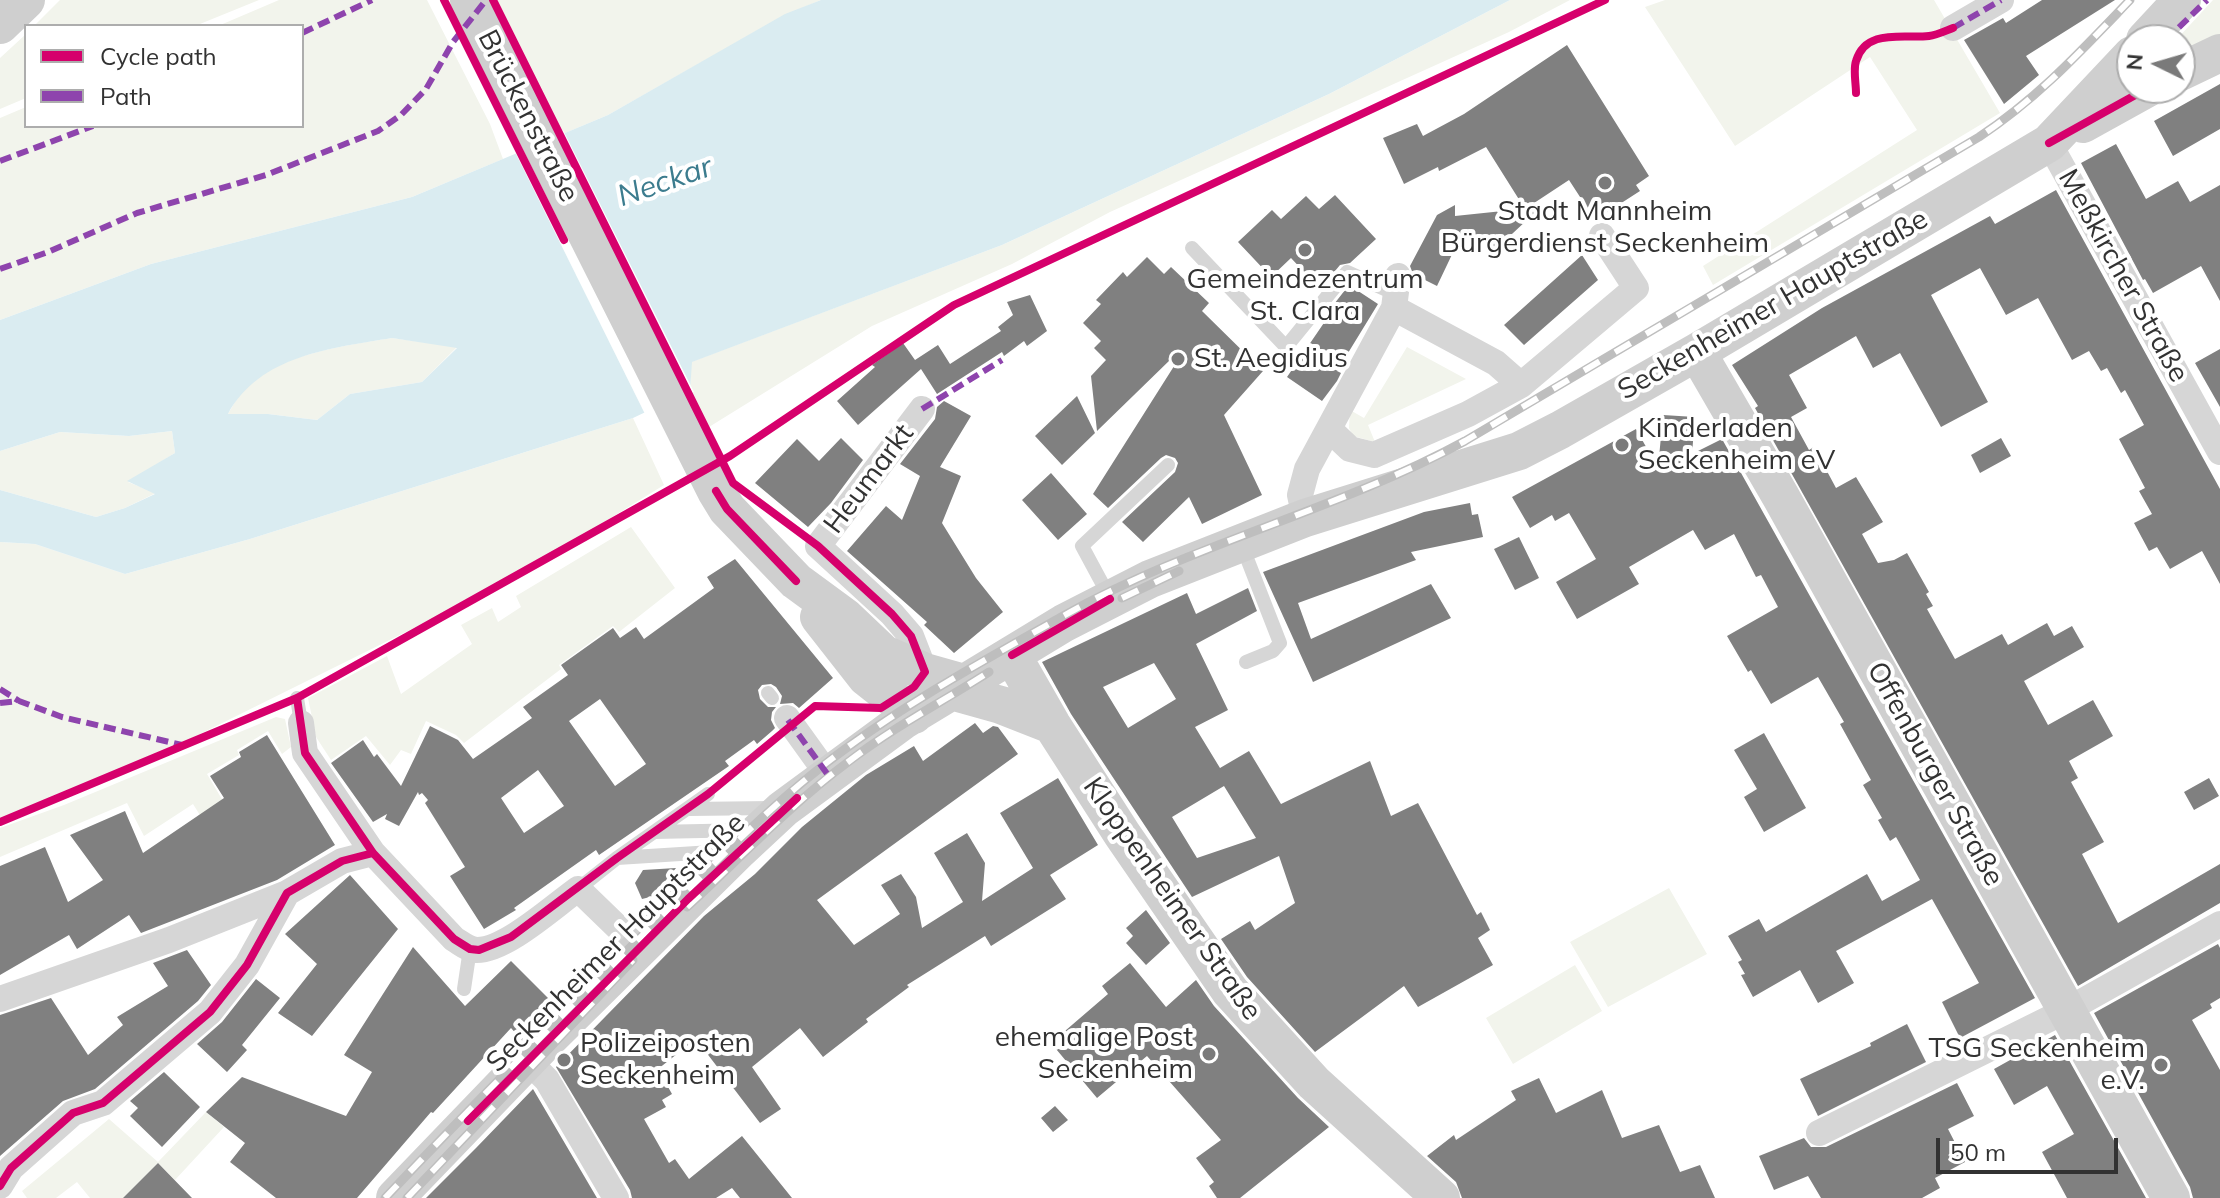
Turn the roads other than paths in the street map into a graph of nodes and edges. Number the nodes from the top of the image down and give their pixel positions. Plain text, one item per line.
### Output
1 (26, 0) edge
2 (469, 0) edge
3 (2001, 0) edge
4 (2182, 0) edge
5 (2160, 24) edge
6 (0, 25) edge
7 (1953, 28) dead end
8 (2220, 53) edge
9 (2196, 64) edge
10 (2116, 72) edge
11 (2119, 104) edge
12 (2049, 143) junction
13 (1602, 236) dead end
14 (1192, 248) dead end
15 (1396, 293) junction
16 (1697, 352) junction
17 (1521, 385) junction
18 (922, 409) dead end
19 (1330, 430) junction
20 (2220, 452) edge
21 (1374, 455) junction
22 (1168, 465) dead end
23 (1378, 494) junction
24 (1305, 518) junction
25 (1241, 543) junction
26 (1110, 599) junction
27 (892, 614) junction
28 (1012, 655) junction
29 (1246, 662) dead end
30 (946, 682) junction
31 (776, 703) dead end
32 (886, 703) junction
33 (299, 711) dead end
34 (1052, 725) junction
35 (828, 775) junction
36 (708, 794) dead end
37 (689, 809) junction
38 (761, 830) junction
39 (654, 832) junction
40 (373, 853) junction
41 (617, 858) junction
42 (578, 889) junction
43 (287, 893) junction
44 (2220, 924) edge
45 (639, 948) junction
46 (470, 949) junction
47 (464, 989) dead end
48 (0, 999) edge
49 (2067, 1010) junction
50 (527, 1060) junction
51 (1819, 1133) dead end
52 (0, 1184) edge
53 (614, 1193) edge
54 (12, 1198) edge
55 (395, 1198) edge
56 (1441, 1198) edge
57 (2171, 1198) edge

1 - 6 main road
2 - 32 main road, Brückenstraße
3 - 7 street
4 - 5 main road
8 - 9 main road
10 - 12 main road, Seckenheimer Hauptstraße
11 - 12 main road
12 - 16 main road, Seckenheimer Hauptstraße
12 - 20 street, Meßkircher Straße
13 - 17 street
14 - 15 lane
15 - 17 street
15 - 19 street
16 - 23 main road, Seckenheimer Hauptstraße
16 - 49 main road, Offenburger Straße
17 - 21 street
18 - 27 street, Heumarkt
19 - 21 street
19 - 24 street
21 - 23 street
22 - 26 lane
23 - 24 main road, Seckenheimer Hauptstraße
24 - 25 main road, Seckenheimer Hauptstraße
25 - 26 main road, Seckenheimer Hauptstraße
25 - 29 lane
26 - 28 main road, Seckenheimer Hauptstraße
27 - 30 street, Heumarkt
27 - 32 street
28 - 30 main road, Seckenheimer Hauptstraße
28 - 34 main road, Kloppenheimer Straße
30 - 32 main road
30 - 32 main road, Seckenheimer Hauptstraße
30 - 34 main road
31 - 35 street
32 - 35 main road, Seckenheimer Hauptstraße
33 - 40 street
34 - 56 main road, Kloppenheimer Straße
35 - 38 main road, Seckenheimer Hauptstraße
36 - 37 lane
37 - 38 lane
37 - 39 lane
38 - 39 lane
38 - 41 lane
38 - 45 main road, Seckenheimer Hauptstraße
39 - 41 lane
40 - 43 street
40 - 46 street
41 - 42 lane
42 - 45 street
42 - 46 street
43 - 48 street
43 - 52 street
44 - 49 street
45 - 50 main road, Seckenheimer Hauptstraße
46 - 47 lane
49 - 51 street
49 - 57 main road, Offenburger Straße
50 - 53 street
50 - 55 main road, Seckenheimer Hauptstraße
52 - 54 street

